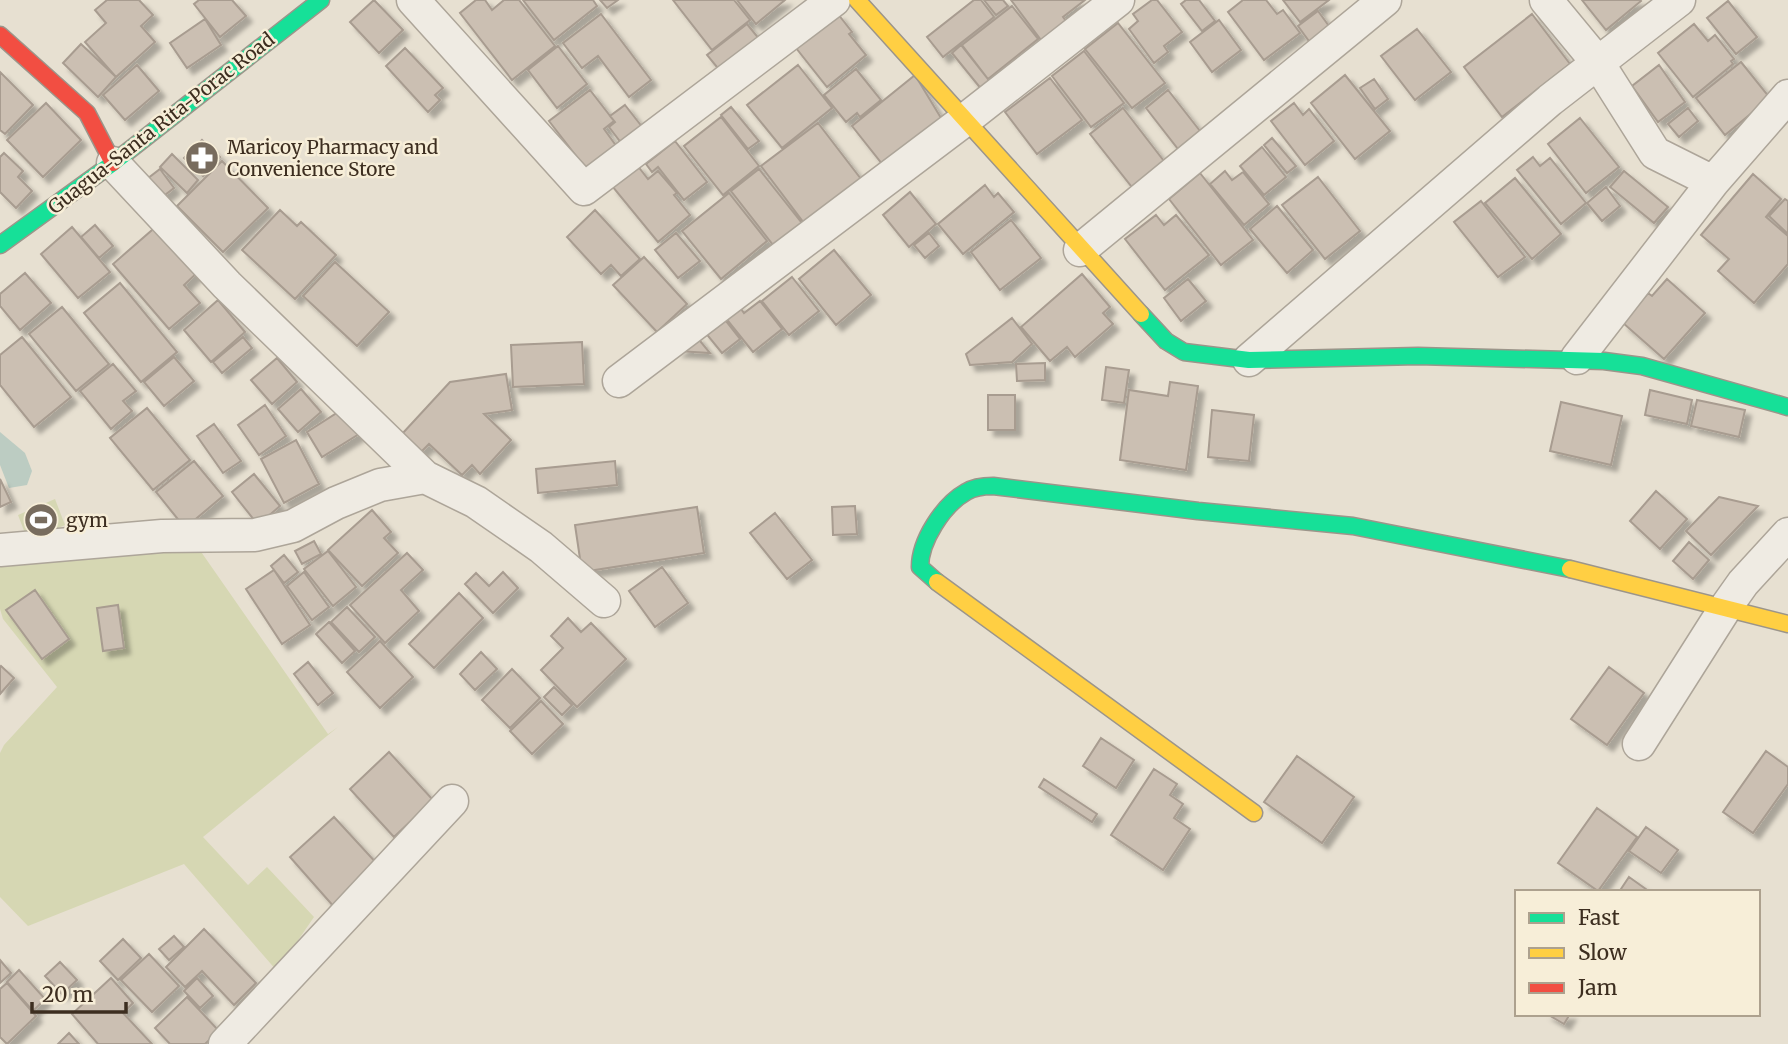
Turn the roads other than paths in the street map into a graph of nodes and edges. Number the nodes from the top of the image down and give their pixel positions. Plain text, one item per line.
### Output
1 (321, 0) edge
2 (413, 0) edge
3 (834, 0) edge
4 (857, 0) edge
5 (1118, 0) edge
6 (1385, 0) edge
7 (1546, 0) edge
8 (1679, 0) edge
9 (0, 36) edge
10 (1598, 63) junction
11 (1788, 96) edge
12 (965, 119) junction
13 (113, 163) junction
14 (1713, 182) junction
15 (0, 245) edge
16 (1080, 250) junction
17 (1577, 358) junction
18 (1249, 360) junction
19 (620, 381) dead end
20 (1788, 408) edge
21 (425, 477) junction
22 (1788, 534) edge
23 (0, 550) edge
24 (604, 601) dead end
25 (1726, 607) junction
26 (1788, 624) edge
27 (1639, 744) dead end
28 (452, 800) dead end
29 (1254, 814) dead end
30 (225, 1044) edge

1 - 13 street, Guagua-Santa Rita-Porac Road
2 - 3 street
4 - 12 street
5 - 12 street
6 - 16 street
7 - 10 street
8 - 10 street
9 - 13 street
10 - 14 street
10 - 18 street
11 - 14 street
12 - 16 street
12 - 19 street
13 - 15 street, Guagua-Santa Rita-Porac Road
13 - 21 street
14 - 17 street
16 - 18 street
17 - 18 street
17 - 20 street
21 - 23 street
21 - 24 street
22 - 25 street
25 - 26 street
25 - 27 street
25 - 29 street
28 - 30 street

